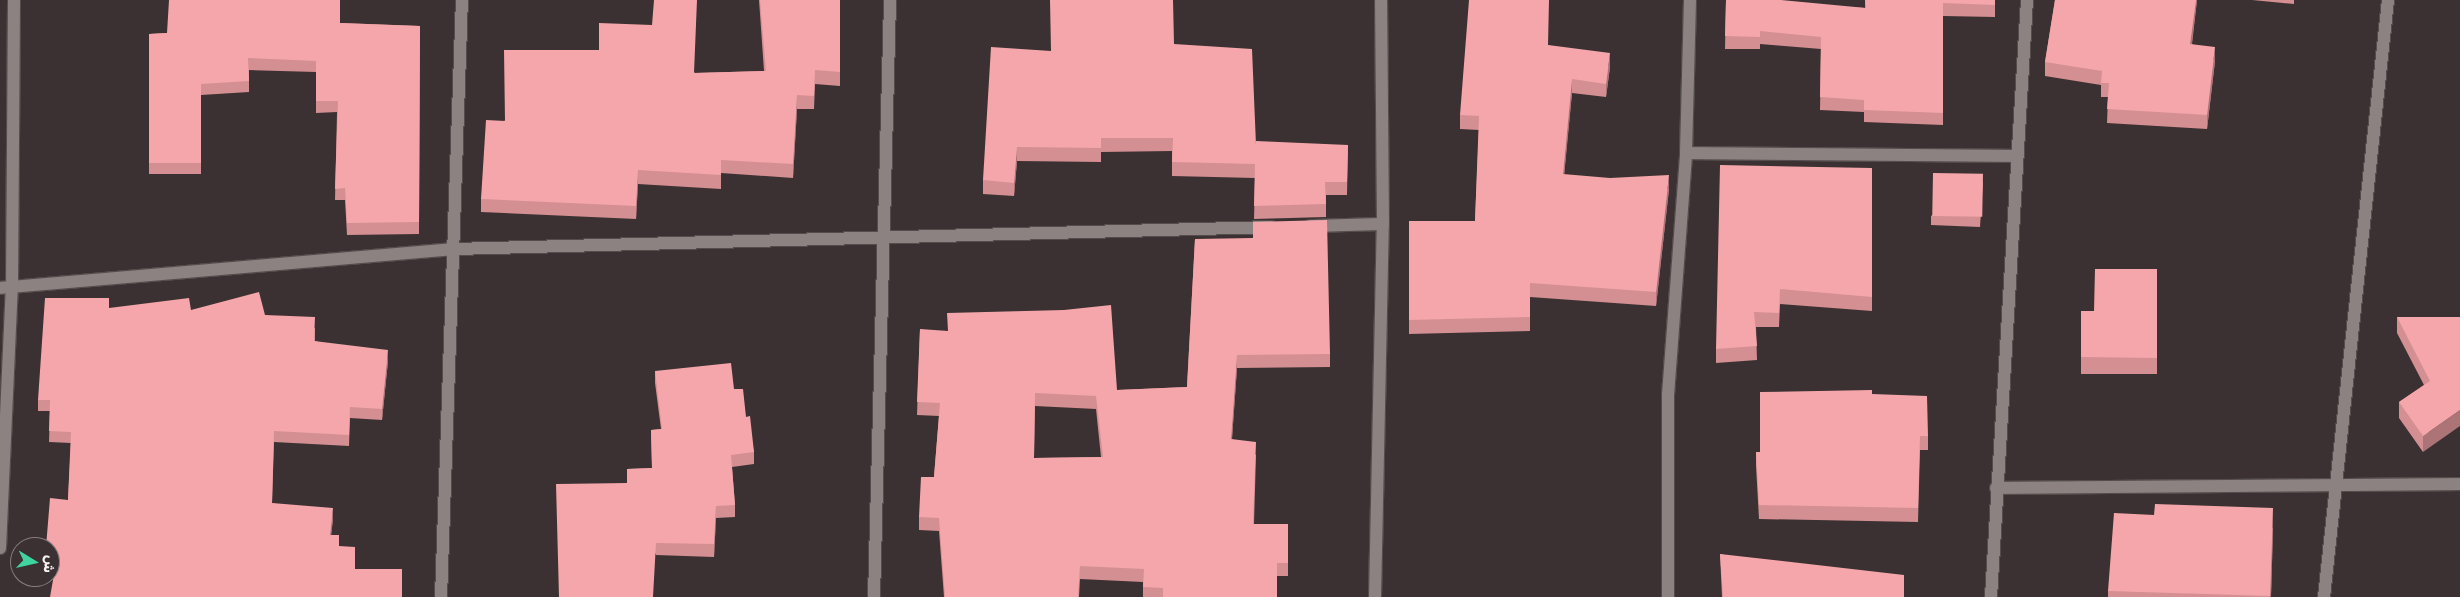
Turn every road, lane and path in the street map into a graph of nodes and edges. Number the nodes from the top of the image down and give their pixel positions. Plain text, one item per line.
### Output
1 (14, 0) edge
2 (462, 0) edge
3 (890, 0) edge
4 (1380, 0) edge
5 (1690, 0) edge
6 (2027, 0) edge
7 (2388, 0) edge
8 (1686, 153) junction
9 (2017, 156) junction
10 (1383, 224) junction
11 (883, 238) junction
12 (454, 249) junction
13 (6, 287) edge
14 (2337, 483) junction
15 (2460, 484) edge
16 (1996, 488) junction
17 (0, 548) edge
18 (441, 597) edge
19 (874, 597) edge
20 (1375, 597) edge
21 (1668, 597) edge
22 (1990, 597) edge
23 (2324, 597) edge

1 - 13 street
2 - 12 street
3 - 11 street
4 - 10 street
5 - 8 street
6 - 9 street
7 - 14 street
8 - 9 street
8 - 21 street
9 - 16 street
10 - 11 street
10 - 20 street
11 - 12 street
11 - 19 street
12 - 13 street
12 - 18 street
13 - 17 street
14 - 15 street
14 - 16 street
14 - 23 street
16 - 22 street

